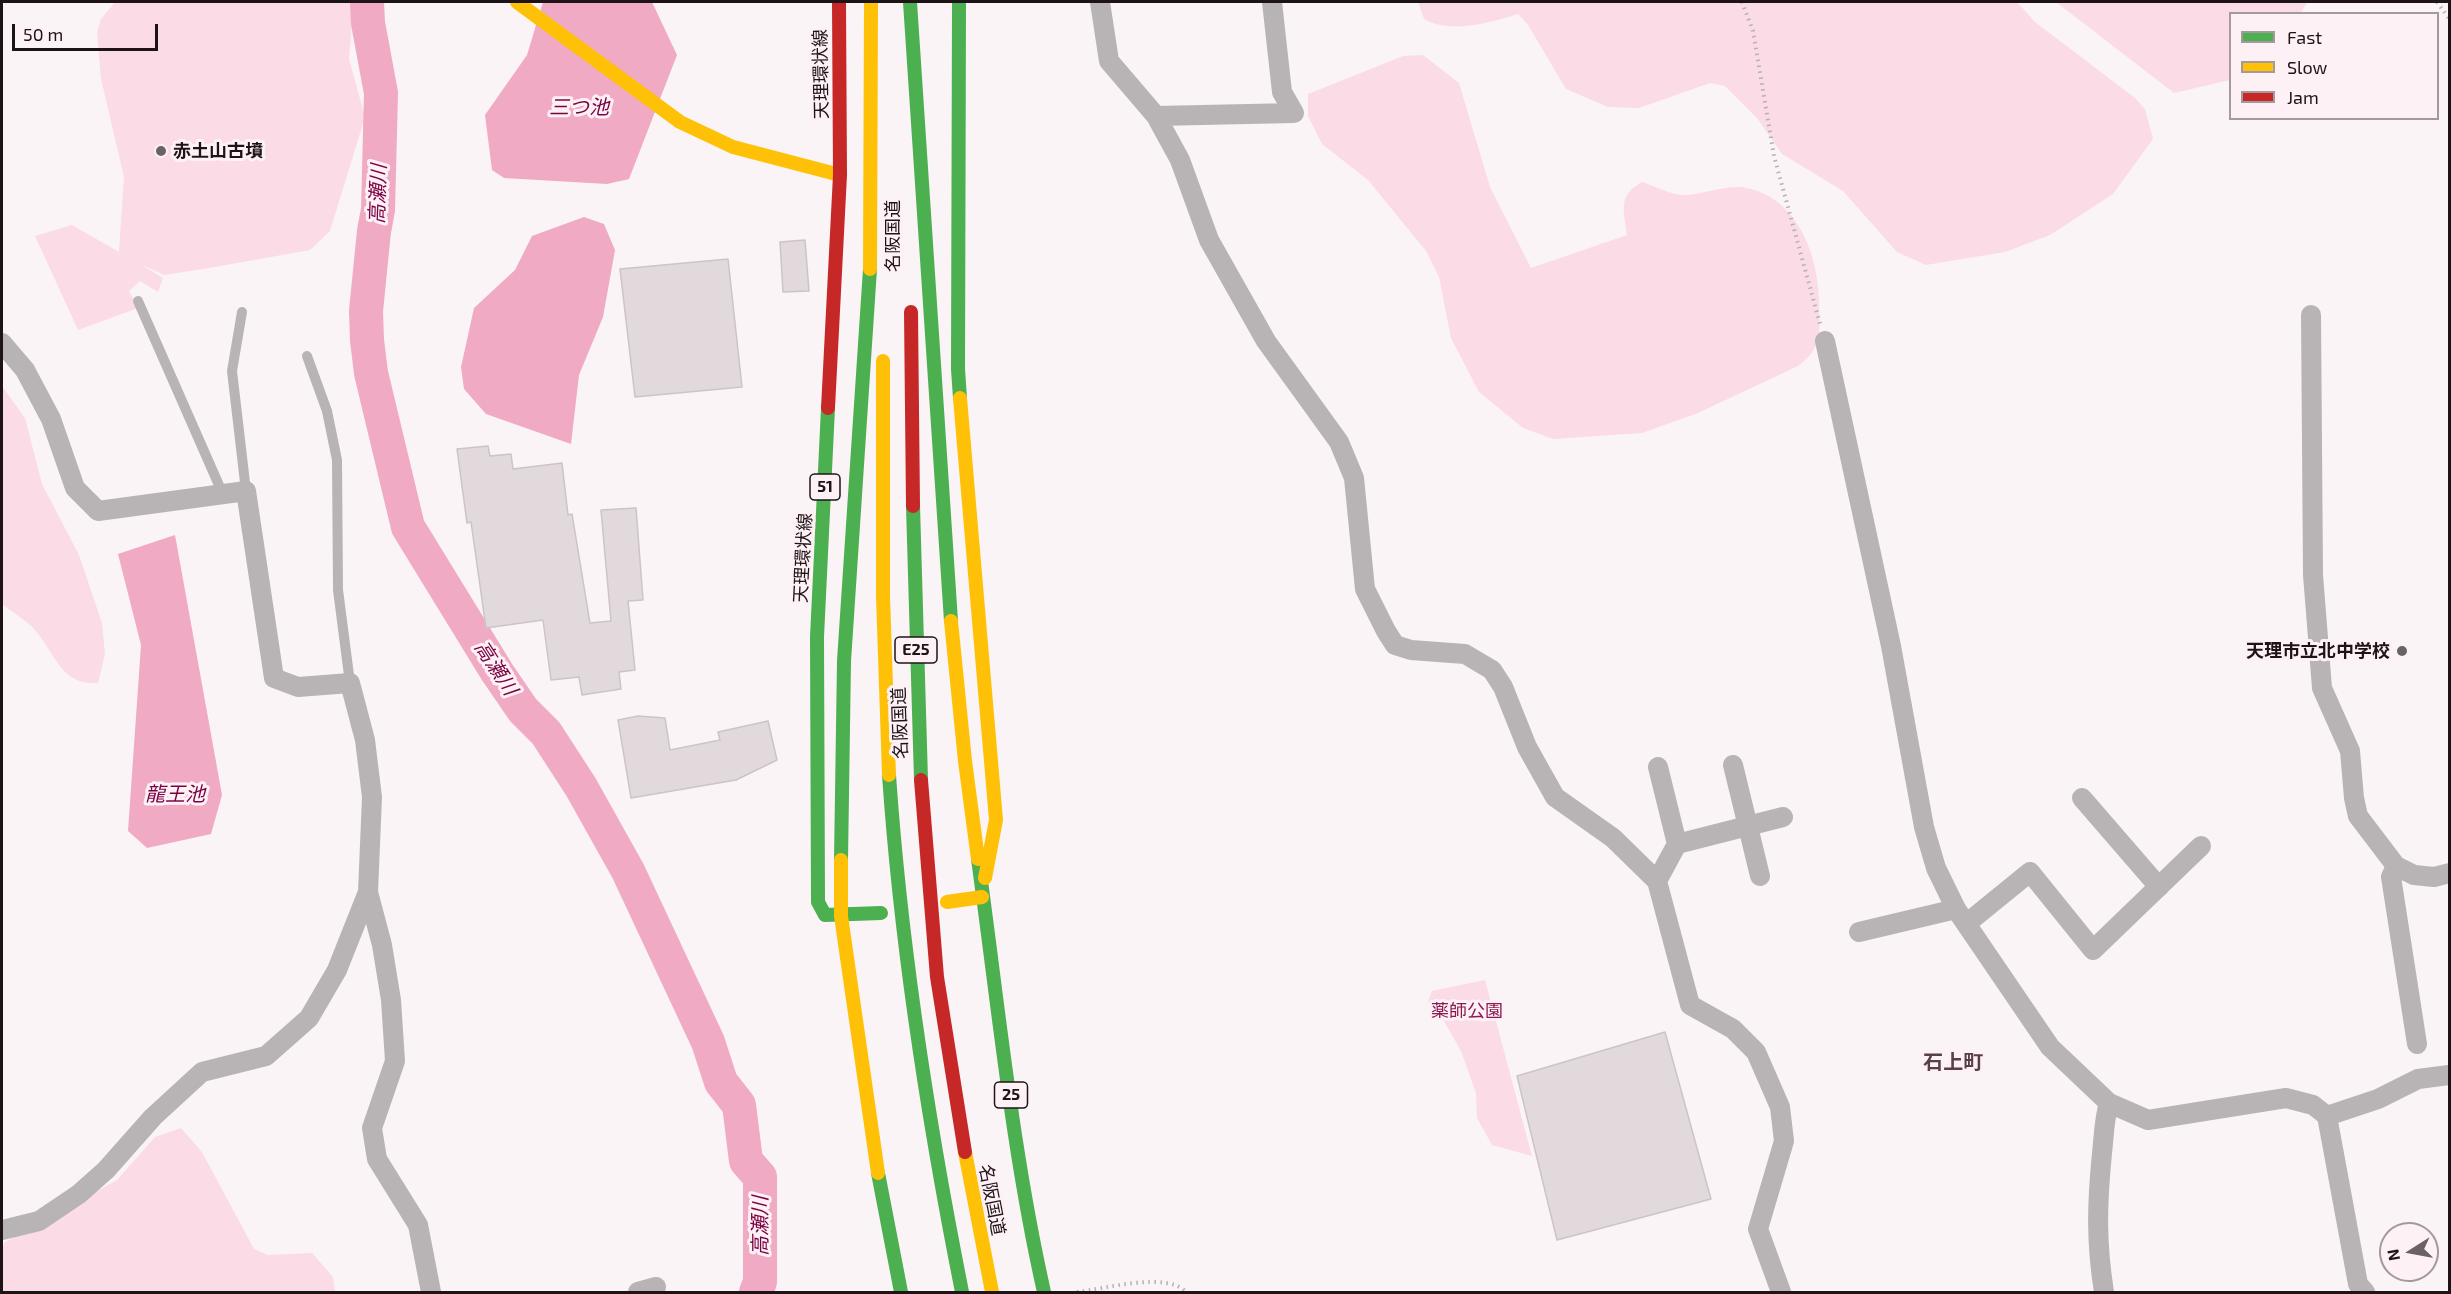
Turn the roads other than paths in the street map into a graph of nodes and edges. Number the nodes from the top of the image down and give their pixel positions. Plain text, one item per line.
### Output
1 (838, 2) edge
2 (871, 2) edge
3 (880, 2) edge
4 (909, 2) edge
5 (958, 2) edge
6 (1100, 2) edge
7 (1272, 2) edge
8 (520, 4) edge
9 (1156, 116) junction
10 (840, 176) junction
11 (911, 226) dead end
12 (911, 297) dead end
13 (883, 300) dead end
14 (138, 301) dead end
15 (242, 312) dead end
16 (2310, 315) dead end
17 (1825, 341) road end
18 (2, 343) edge
19 (883, 347) dead end
20 (307, 356) dead end
21 (246, 490) junction
22 (222, 492) junction
23 (350, 683) junction
24 (1733, 765) dead end
25 (1658, 767) dead end
26 (2082, 798) dead end
27 (1783, 817) dead end
28 (1749, 826) junction
29 (1677, 844) junction
30 (2201, 846) dead end
31 (2396, 866) junction
32 (2450, 873) edge
33 (1760, 876) dead end
34 (1657, 881) junction
35 (2159, 887) junction
36 (368, 892) junction
37 (982, 897) junction
38 (947, 902) dead end
39 (881, 913) dead end
40 (841, 916) junction
41 (1961, 917) junction
42 (1859, 932) dead end
43 (2417, 1044) dead end
44 (2449, 1075) edge
45 (2109, 1103) junction
46 (2327, 1116) junction
47 (2, 1230) edge
48 (431, 1293) edge
49 (901, 1293) edge
50 (962, 1293) edge
51 (993, 1293) edge
52 (1044, 1293) edge
53 (1781, 1293) edge
54 (2104, 1293) edge
55 (2365, 1293) edge

1 - 10 main road, 天理環状線 / 51
2 - 40 main road
3 - 13 main road, 名阪国道
4 - 11 main road, 名阪国道 / E25
4 - 37 main road, E25
5 - 37 main road
6 - 9 street
7 - 9 street
8 - 10 main road
9 - 34 street
10 - 40 main road, 天理環状線 / 51
12 - 51 main road, 名阪国道 / E25
14 - 22 lane
15 - 21 lane
16 - 31 street
17 - 41 street
18 - 22 street
19 - 50 main road, 名阪国道 / E25
20 - 23 lane
21 - 22 street
21 - 23 street
23 - 36 street
24 - 28 street
25 - 29 street
26 - 35 street
27 - 28 street
28 - 29 street
28 - 33 street
29 - 34 street
30 - 35 street
31 - 32 street
31 - 43 street
34 - 53 street
35 - 41 street
36 - 47 street
36 - 48 street
37 - 38 main road
37 - 52 main road, 25
39 - 40 main road
40 - 49 main road
41 - 42 street
41 - 45 street
44 - 46 street
45 - 46 street
45 - 54 street
46 - 55 street

